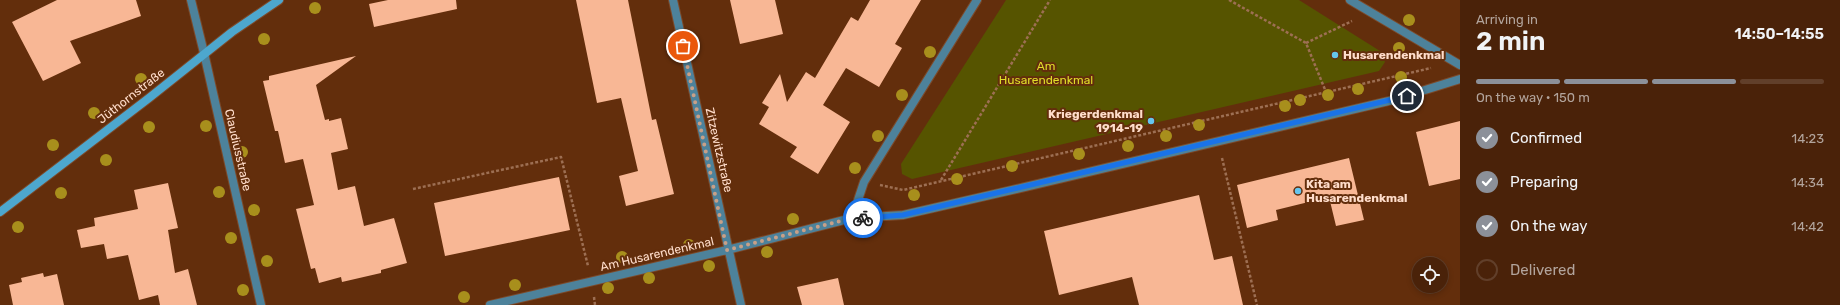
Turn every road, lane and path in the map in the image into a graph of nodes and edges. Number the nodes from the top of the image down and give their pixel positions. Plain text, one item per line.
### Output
1 (191, 0) edge
2 (279, 0) edge
3 (673, 0) edge
4 (977, 0) edge
5 (1050, 0) edge
6 (1229, 0) edge
7 (1350, 0) edge
8 (1370, 12) junction
9 (1306, 43) junction
10 (204, 53) junction
11 (1458, 64) edge
12 (1460, 79) edge
13 (1326, 92) junction
14 (1218, 142) junction
15 (941, 181) junction
16 (864, 182) junction
17 (413, 189) dead end
18 (0, 212) edge
19 (852, 218) junction
20 (727, 250) junction
21 (592, 281) junction
22 (261, 305) edge
23 (490, 305) edge
24 (741, 305) edge
25 (1257, 305) edge

1 - 10 street, Claudiusstraße
2 - 10 street, Jüthornstraße
3 - 20 street, Zitzewitzstraße
4 - 16 street
5 - 15 path
6 - 9 path
7 - 8 street
8 - 9 path
8 - 11 street
9 - 13 path
10 - 18 street, Jüthornstraße
10 - 22 street, Claudiusstraße
11 - 13 path
12 - 14 street, Am Husarendenkmal
13 - 15 path
14 - 19 street, Am Husarendenkmal
14 - 25 path
15 - 16 path
16 - 19 street
17 - 21 path
19 - 20 street, Am Husarendenkmal
20 - 21 street, Am Husarendenkmal
20 - 24 street, Zitzewitzstraße
21 - 23 street, Am Husarendenkmal

